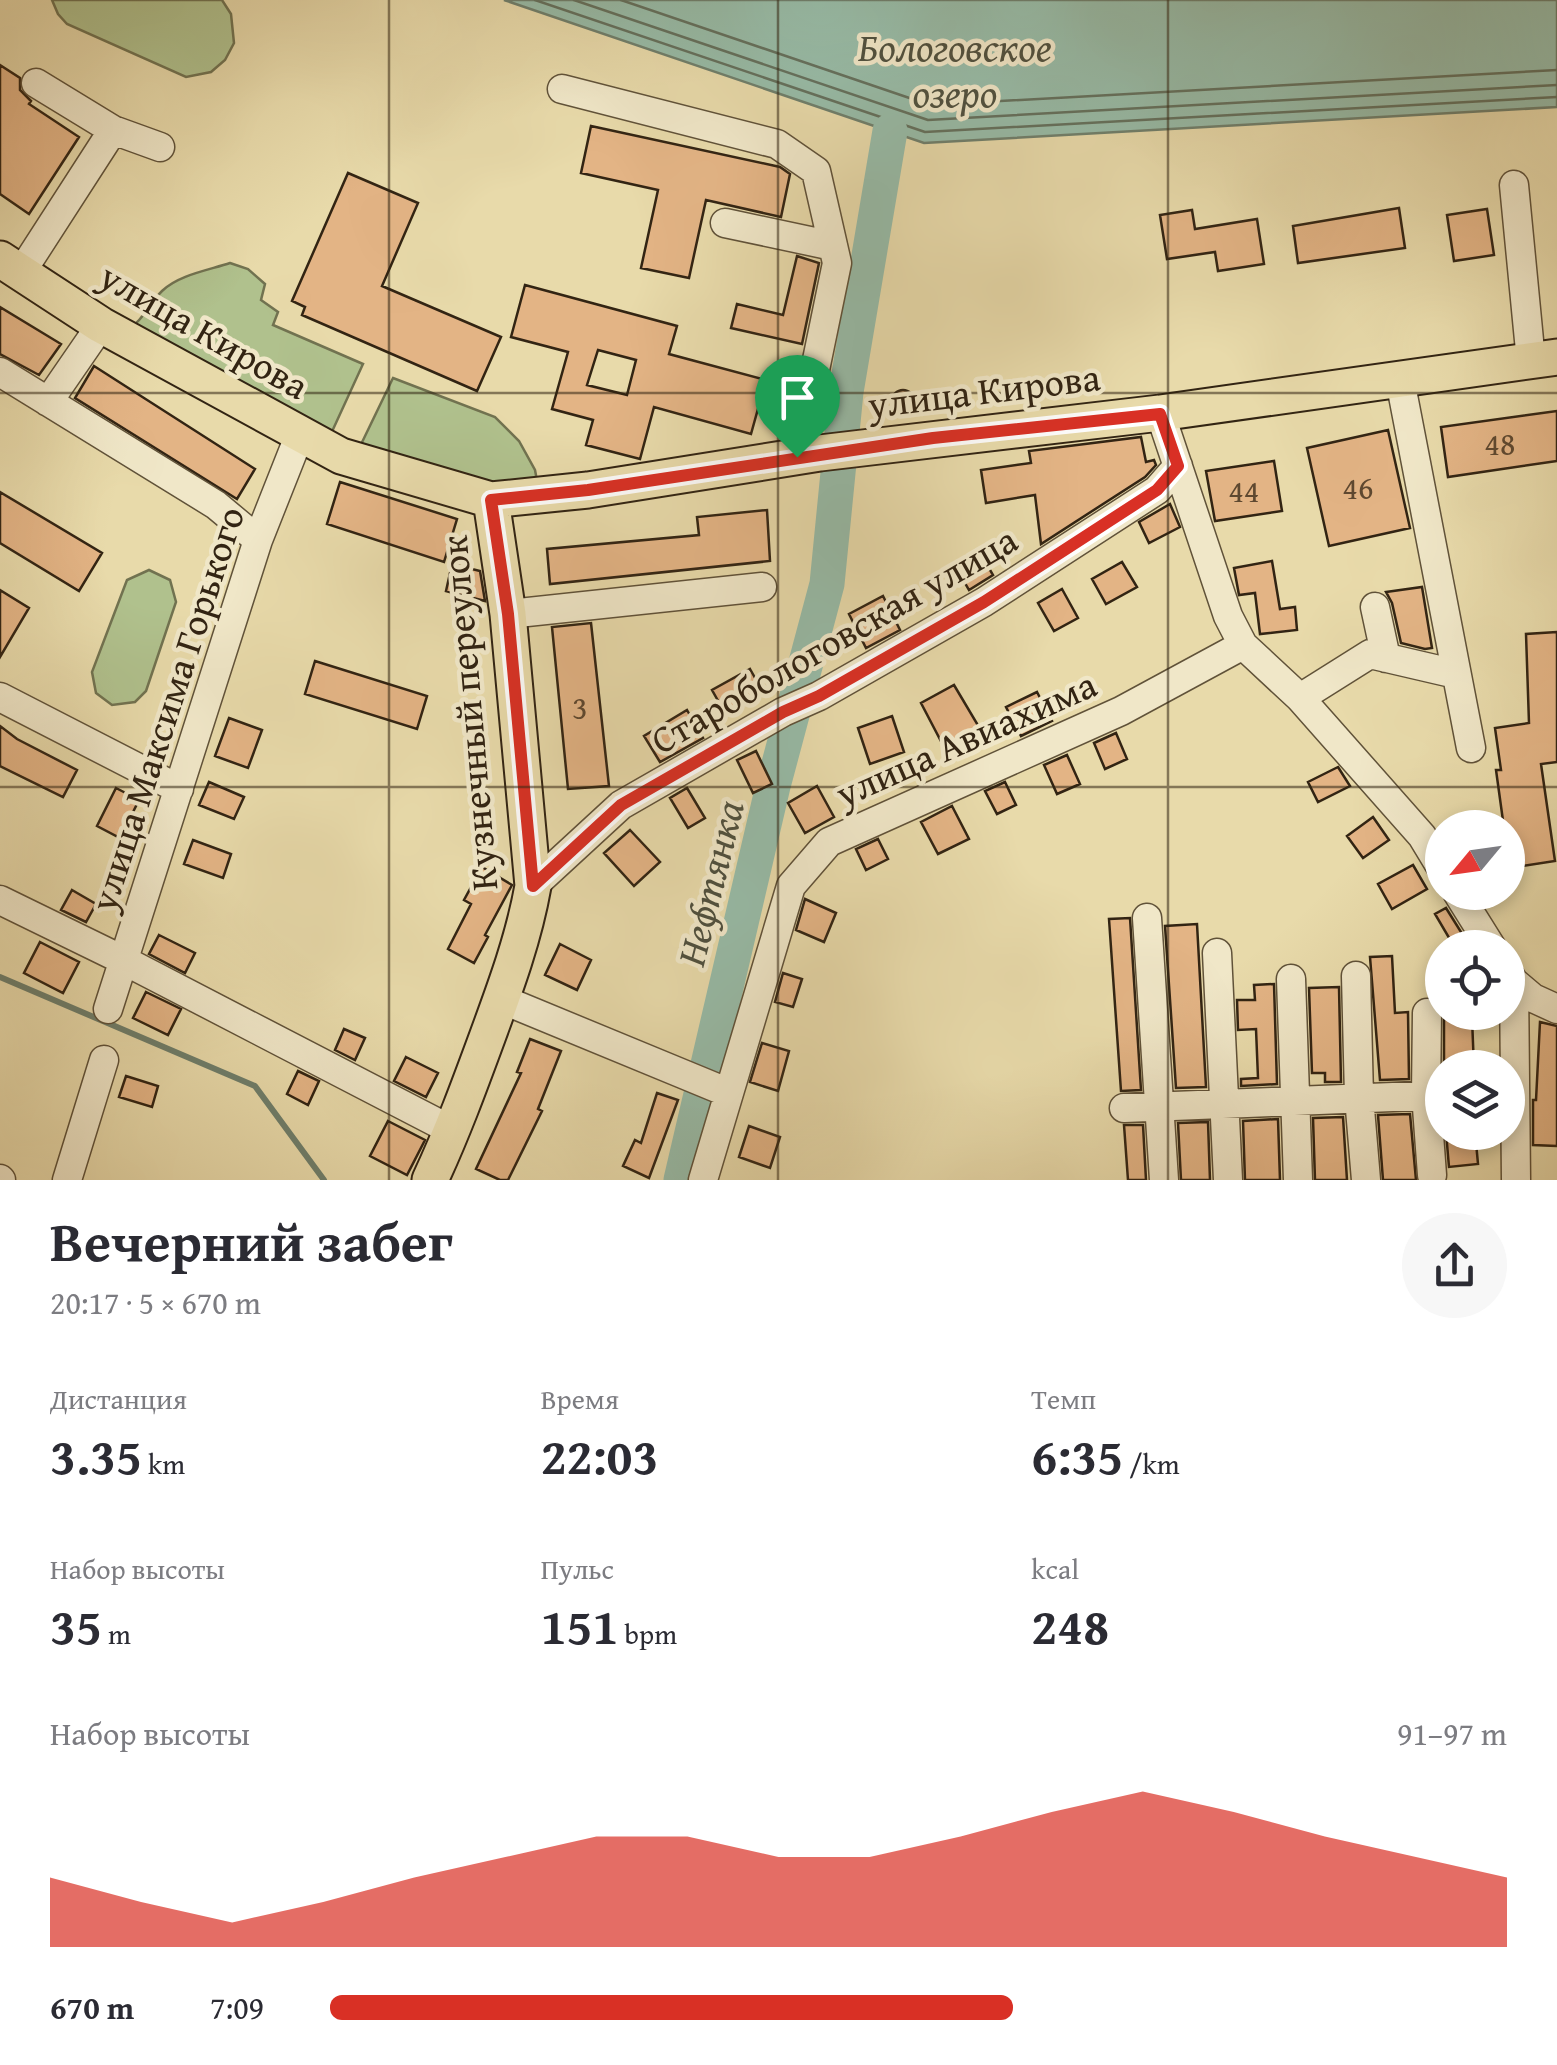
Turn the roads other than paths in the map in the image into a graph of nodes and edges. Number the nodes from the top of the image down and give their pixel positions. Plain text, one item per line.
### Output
1 (36, 83) dead end
2 (562, 89) dead end
3 (113, 130) junction
4 (160, 147) dead end
5 (1514, 185) dead end
6 (725, 224) dead end
7 (833, 246) junction
8 (11, 265) edge
9 (101, 324) junction
10 (1544, 359) edge
11 (0, 372) edge
12 (1400, 380) junction
13 (48, 402) junction
14 (1160, 414) junction
15 (300, 434) junction
16 (808, 455) junction
17 (1178, 466) junction
18 (491, 500) junction
19 (258, 540) junction
20 (762, 586) dead end
21 (1375, 607) dead end
22 (508, 614) junction
23 (1243, 645) junction
24 (1386, 658) junction
25 (1456, 674) junction
26 (0, 697) edge
27 (1300, 698) junction
28 (1471, 748) dead end
29 (180, 789) junction
30 (1425, 841) edge
31 (0, 900) edge
32 (530, 901) junction
33 (1147, 918) dead end
34 (1217, 953) dead end
35 (126, 961) junction
36 (1356, 976) dead end
37 (1292, 979) dead end
38 (1525, 991) edge
39 (501, 999) junction
40 (108, 1008) dead end
41 (1557, 1009) edge
42 (104, 1060) dead end
43 (729, 1093) junction
44 (1425, 1095) edge
45 (1359, 1097) junction
46 (1293, 1100) junction
47 (1224, 1103) junction
48 (1160, 1106) junction
49 (1124, 1108) dead end
50 (452, 1131) junction
51 (1433, 1150) edge
52 (1514, 1150) edge
53 (1432, 1175) dead end
54 (67, 1180) edge
55 (430, 1180) edge
56 (704, 1180) edge
57 (1164, 1180) edge
58 (1228, 1180) edge
59 (1298, 1180) edge
60 (1366, 1180) edge
61 (1516, 1180) edge

1 - 3 street
2 - 7 street
3 - 4 street
3 - 8 street
5 - 10 street
6 - 7 street
7 - 16 street
8 - 9 main road, улица Кирова
9 - 13 street
9 - 15 main road, улица Кирова
10 - 12 main road, улица Кирова
11 - 13 street
12 - 14 main road, улица Кирова
12 - 25 street
13 - 19 street
14 - 16 main road, улица Кирова
14 - 17 street
15 - 18 main road, улица Кирова
15 - 19 street, улица Максима Горького
16 - 18 main road, улица Кирова
17 - 23 street
17 - 32 street, Старобологовская улица
18 - 22 main road, Кузнечный переулок
19 - 29 street, улица Максима Горького
20 - 22 street
21 - 24 street
22 - 32 main road, Кузнечный переулок
23 - 27 street
23 - 43 street, улица Авиахима
24 - 25 street
24 - 27 street
25 - 28 street
26 - 29 street
27 - 30 street
29 - 35 street, улица Максима Горького
31 - 35 street
32 - 39 main road
33 - 48 street
34 - 47 street
35 - 40 street, улица Максима Горького
35 - 50 street
36 - 45 street
37 - 46 street
38 - 41 street
39 - 43 street
39 - 50 main road
42 - 54 street
43 - 56 street, улица Авиахима
44 - 45 street
45 - 46 street
45 - 60 street
46 - 47 street
46 - 59 street
47 - 48 street
47 - 58 street
48 - 49 street
48 - 57 street
50 - 55 main road
51 - 53 street
52 - 61 street

